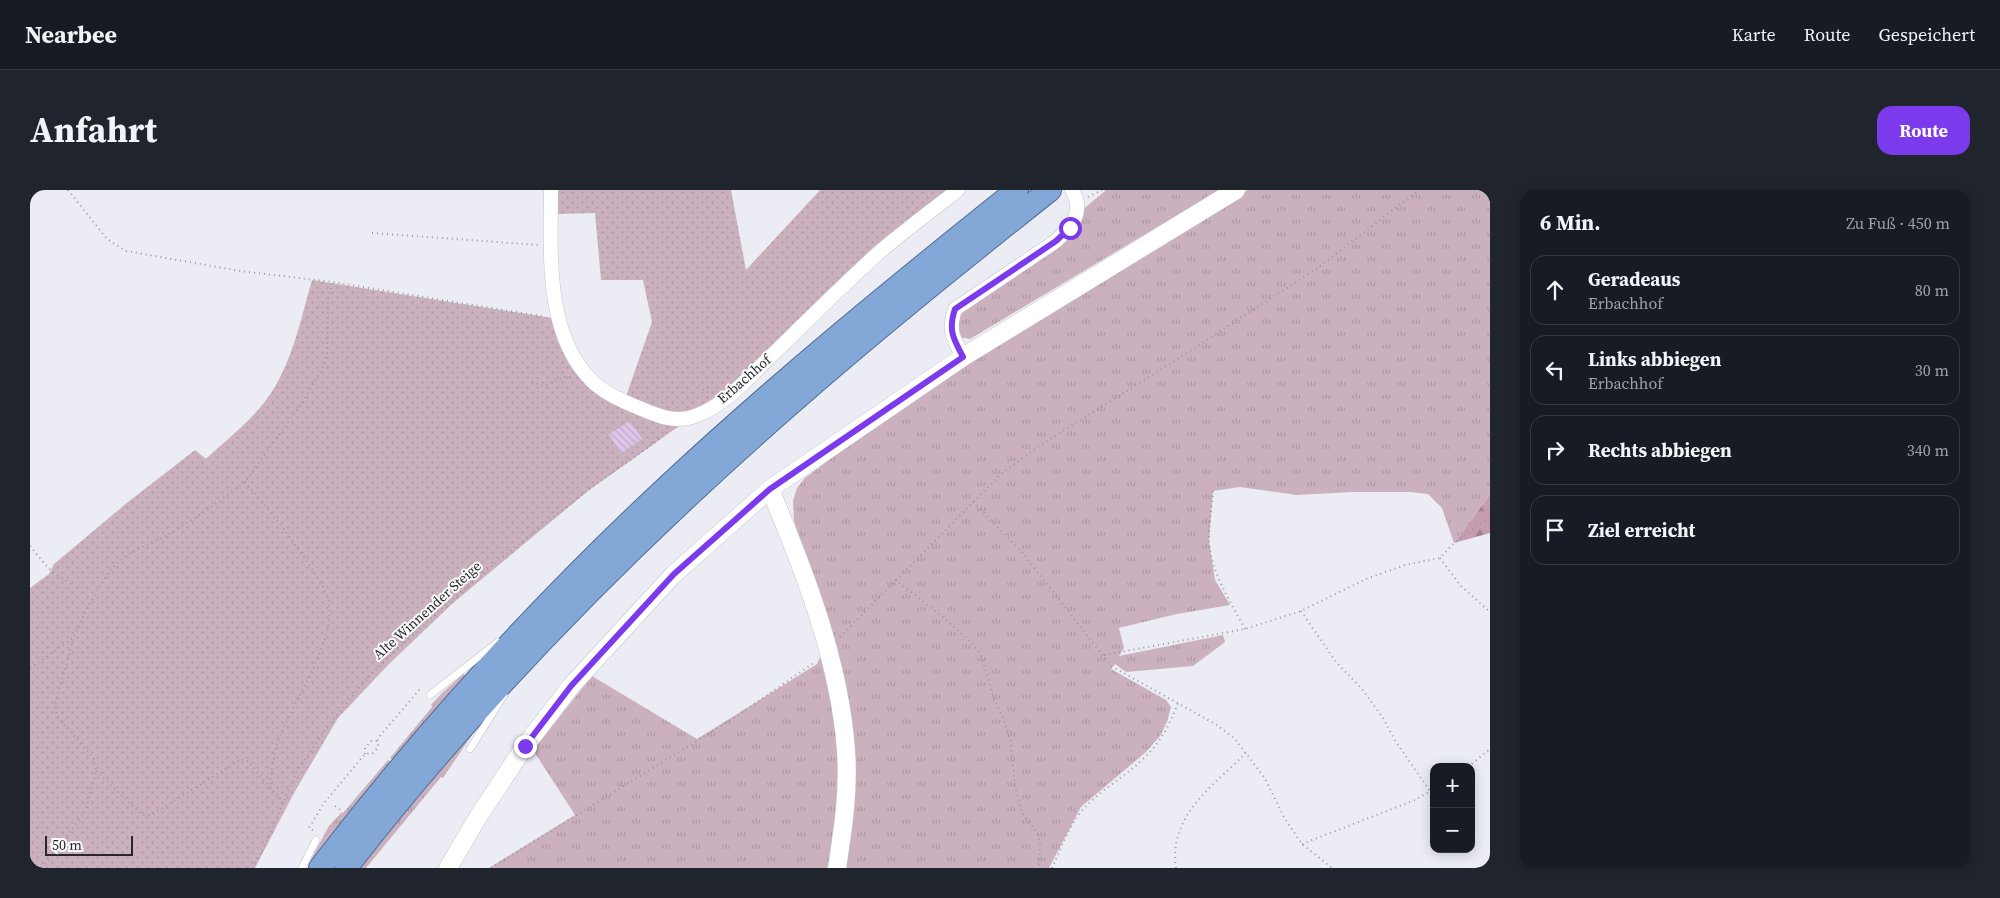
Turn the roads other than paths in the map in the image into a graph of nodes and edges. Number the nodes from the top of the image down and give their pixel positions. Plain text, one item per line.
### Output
1 (551, 190) edge
2 (958, 190) edge
3 (1017, 190) edge
4 (1236, 190) edge
5 (1049, 191) edge
6 (1075, 196) edge
7 (963, 357) junction
8 (770, 489) junction
9 (525, 630) junction
10 (510, 676) junction
11 (428, 694) road end
12 (470, 749) dead end
13 (316, 840) dead end
14 (302, 868) edge
15 (320, 868) edge
16 (346, 868) edge
17 (448, 868) edge
18 (837, 868) edge

1 - 2 street, Erbachhof
3 - 9 highway
4 - 7 street
5 - 10 highway
6 - 7 street
7 - 8 street
8 - 17 street
8 - 18 street
9 - 11 lane
9 - 15 highway
10 - 12 lane
10 - 16 highway
13 - 14 lane

